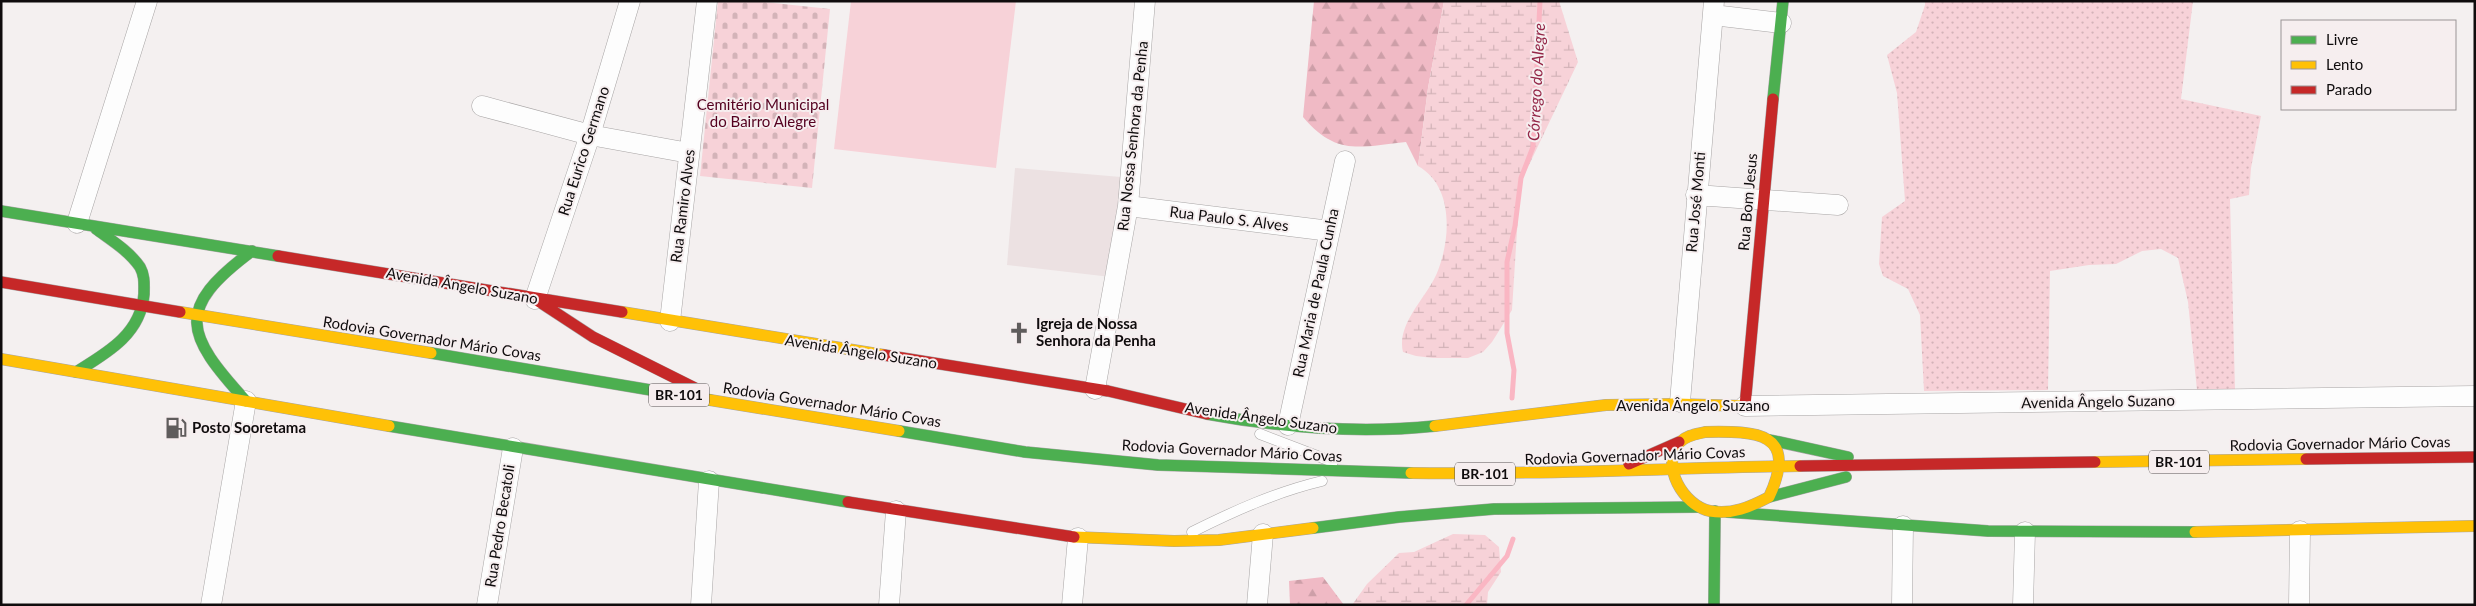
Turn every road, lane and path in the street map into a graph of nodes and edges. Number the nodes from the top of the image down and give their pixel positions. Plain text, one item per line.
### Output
1 (147, 1) edge
2 (630, 1) edge
3 (706, 1) edge
4 (1145, 1) edge
5 (1783, 1) edge
6 (1714, 8) edge
7 (1781, 23) junction
8 (482, 106) dead end
9 (590, 135) junction
10 (689, 153) junction
11 (1345, 161) dead end
12 (1696, 195) junction
13 (1762, 200) junction
14 (1838, 205) dead end
15 (1128, 206) junction
16 (1, 211) edge
17 (84, 224) junction
18 (1330, 231) junction
19 (252, 251) junction
20 (1, 282) edge
21 (535, 299) junction
22 (145, 306) junction
23 (195, 315) junction
24 (670, 322) junction
25 (1, 359) edge
26 (76, 372) junction
27 (1095, 389) junction
28 (2475, 396) edge
29 (246, 401) junction
30 (724, 402) junction
31 (1680, 402) junction
32 (1745, 406) junction
33 (1202, 413) junction
34 (1288, 425) junction
35 (1721, 432) junction
36 (1765, 437) junction
37 (1679, 442) junction
38 (513, 448) junction
39 (2475, 457) edge
40 (1883, 466) junction
41 (1781, 467) junction
42 (1672, 468) junction
43 (1360, 472) junction
44 (1610, 472) junction
45 (709, 481) junction
46 (1681, 488) junction
47 (1769, 497) junction
48 (1699, 507) junction
49 (896, 511) junction
50 (1715, 511) junction
51 (1727, 512) junction
52 (1903, 526) junction
53 (2475, 526) edge
54 (2300, 531) junction
55 (2025, 532) junction
56 (1262, 534) junction
57 (1078, 538) junction
58 (1174, 542) junction
59 (211, 605) edge
60 (487, 605) edge
61 (701, 605) edge
62 (888, 605) edge
63 (1072, 605) edge
64 (1257, 605) edge
65 (1714, 605) edge
66 (1902, 605) edge
67 (2023, 605) edge
68 (2299, 605) edge

1 - 17 street
2 - 9 street, Rua Eurico Germano
3 - 10 street, Rua Ramiro Alves
4 - 15 street, Rua Nossa Senhora da Penha
5 - 7 main road, Rua Bom Jesus
6 - 7 street
6 - 12 street, Rua José Monti
7 - 13 main road, Rua Bom Jesus
8 - 9 street
9 - 10 street
9 - 21 street, Rua Eurico Germano
10 - 24 street, Rua Ramiro Alves
11 - 18 street, Rua Maria de Paula Cunha
12 - 13 street
12 - 31 street, Rua José Monti
13 - 14 street
13 - 32 main road, Rua Bom Jesus
15 - 18 street, Rua Paulo S. Alves
15 - 27 street, Rua Nossa Senhora da Penha
16 - 17 main road, Avenida Ângelo Suzano
17 - 19 main road, Avenida Ângelo Suzano
17 - 22 main road
18 - 34 street, Rua Maria de Paula Cunha
19 - 21 main road, Avenida Ângelo Suzano
19 - 23 main road
20 - 22 main road, Rodovia Governador Mário Covas / BR-101
21 - 24 main road, Avenida Ângelo Suzano
21 - 30 main road
22 - 23 main road, Rodovia Governador Mário Covas / BR-101
22 - 26 main road
23 - 29 main road
23 - 30 main road, Rodovia Governador Mário Covas / BR-101
24 - 27 main road, Avenida Ângelo Suzano
25 - 26 main road
26 - 29 main road
27 - 33 main road, Avenida Ângelo Suzano
28 - 32 street, Avenida Ângelo Suzano
29 - 38 main road
29 - 59 street
30 - 43 main road, Rodovia Governador Mário Covas / BR-101
31 - 32 main road, Avenida Ângelo Suzano
31 - 34 main road, Avenida Ângelo Suzano
32 - 35 main road
32 - 36 main road
33 - 34 main road, Avenida Ângelo Suzano
33 - 43 lane
35 - 36 main road
35 - 37 main road
36 - 40 main road
36 - 41 main road
37 - 42 main road
37 - 44 main road
38 - 45 main road
38 - 60 street, Rua Pedro Becatoli
39 - 40 main road, Rodovia Governador Mário Covas / BR-101
40 - 41 main road, Rodovia Governador Mário Covas / BR-101
40 - 47 main road
41 - 42 main road, Rodovia Governador Mário Covas / BR-101
41 - 47 main road
42 - 44 main road, Rodovia Governador Mário Covas / BR-101
42 - 46 main road
43 - 44 main road, Rodovia Governador Mário Covas / BR-101
43 - 58 lane
44 - 46 main road
45 - 49 main road
45 - 61 street
46 - 48 main road
47 - 51 main road
48 - 50 main road
48 - 56 main road
49 - 57 main road
49 - 62 street
50 - 51 main road
50 - 65 main road
51 - 52 main road
52 - 55 main road
52 - 66 street
53 - 54 main road
54 - 55 main road
54 - 68 street
55 - 67 street
56 - 58 main road
56 - 64 street
57 - 58 main road
57 - 63 street

